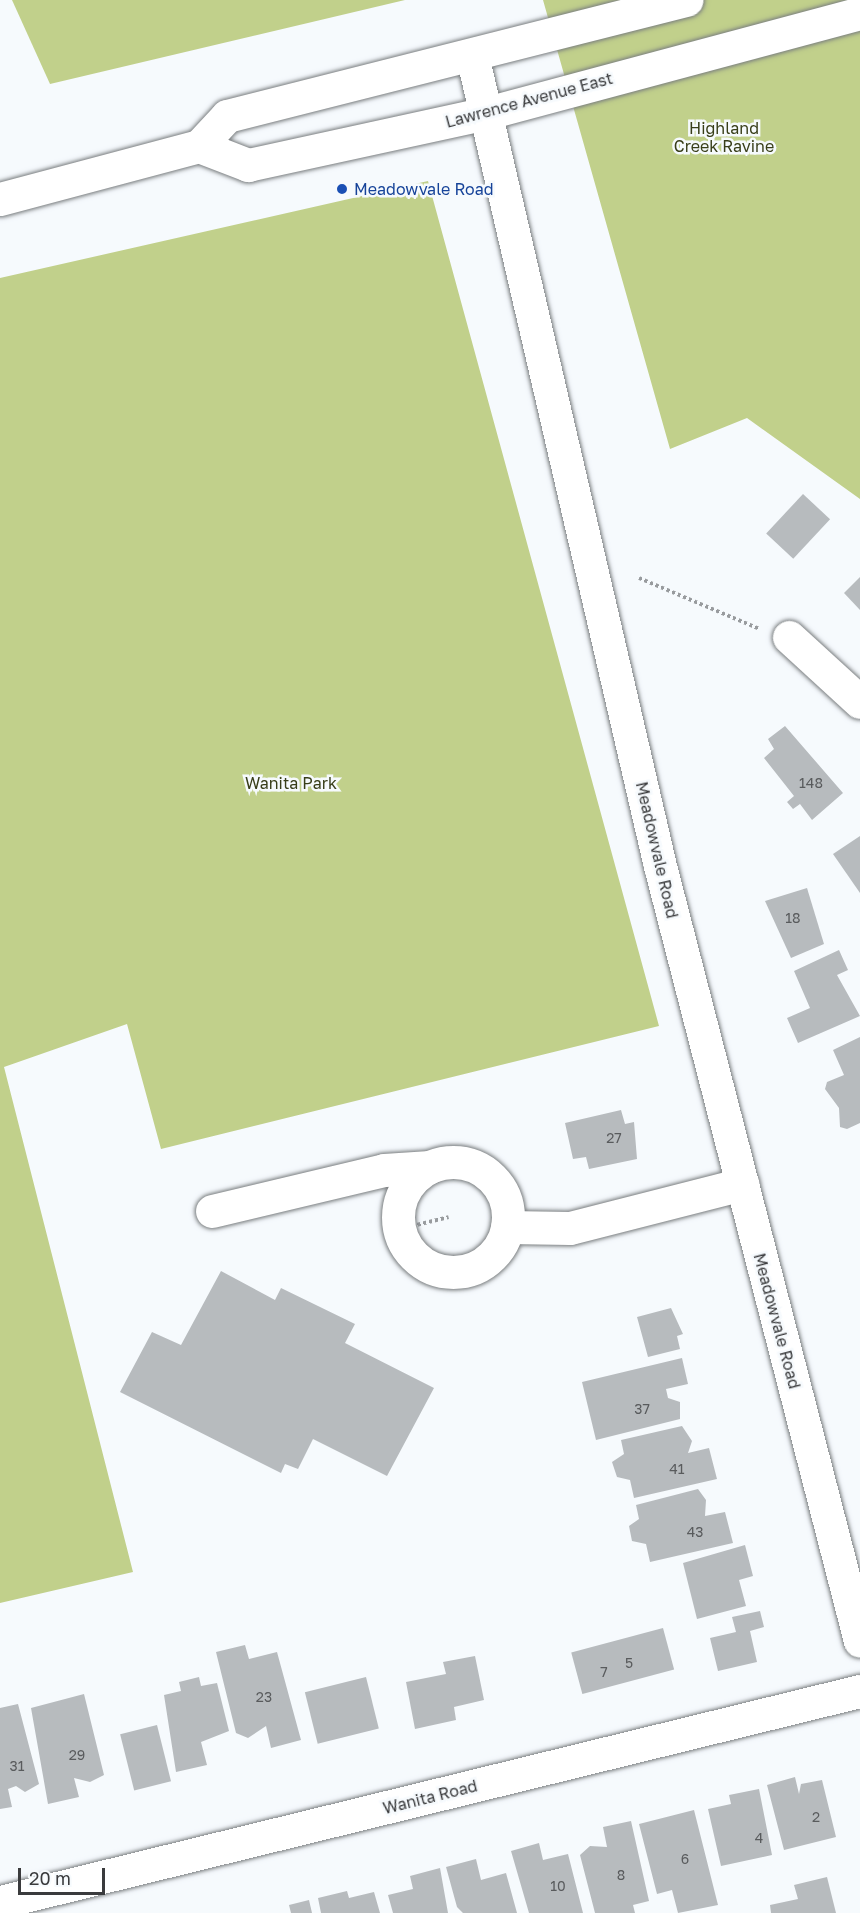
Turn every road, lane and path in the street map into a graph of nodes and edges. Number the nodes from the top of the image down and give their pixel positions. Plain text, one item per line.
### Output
1 (687, 0) edge
2 (860, 13) edge
3 (472, 55) junction
4 (487, 112) junction
5 (199, 146) junction
6 (0, 199) edge
7 (639, 578) dead end
8 (789, 637) joint
9 (860, 702) edge
10 (430, 1167) junction
11 (742, 1184) junction
12 (212, 1211) dead end
13 (449, 1217) dead end
14 (507, 1227) junction
15 (400, 1229) junction
16 (860, 1641) edge
17 (860, 1691) edge
18 (0, 1902) edge

1 - 3 street
2 - 4 street, Lawrence Avenue East
3 - 4 street, Meadowvale Road
3 - 5 street
4 - 5 street, Lawrence Avenue East
4 - 11 street, Meadowvale Road
5 - 6 street
7 - 8 path
8 - 9 street
10 - 12 street
10 - 14 street
10 - 15 street
11 - 14 street
11 - 16 street, Meadowvale Road
13 - 15 path
14 - 15 street
17 - 18 street, Wanita Road

